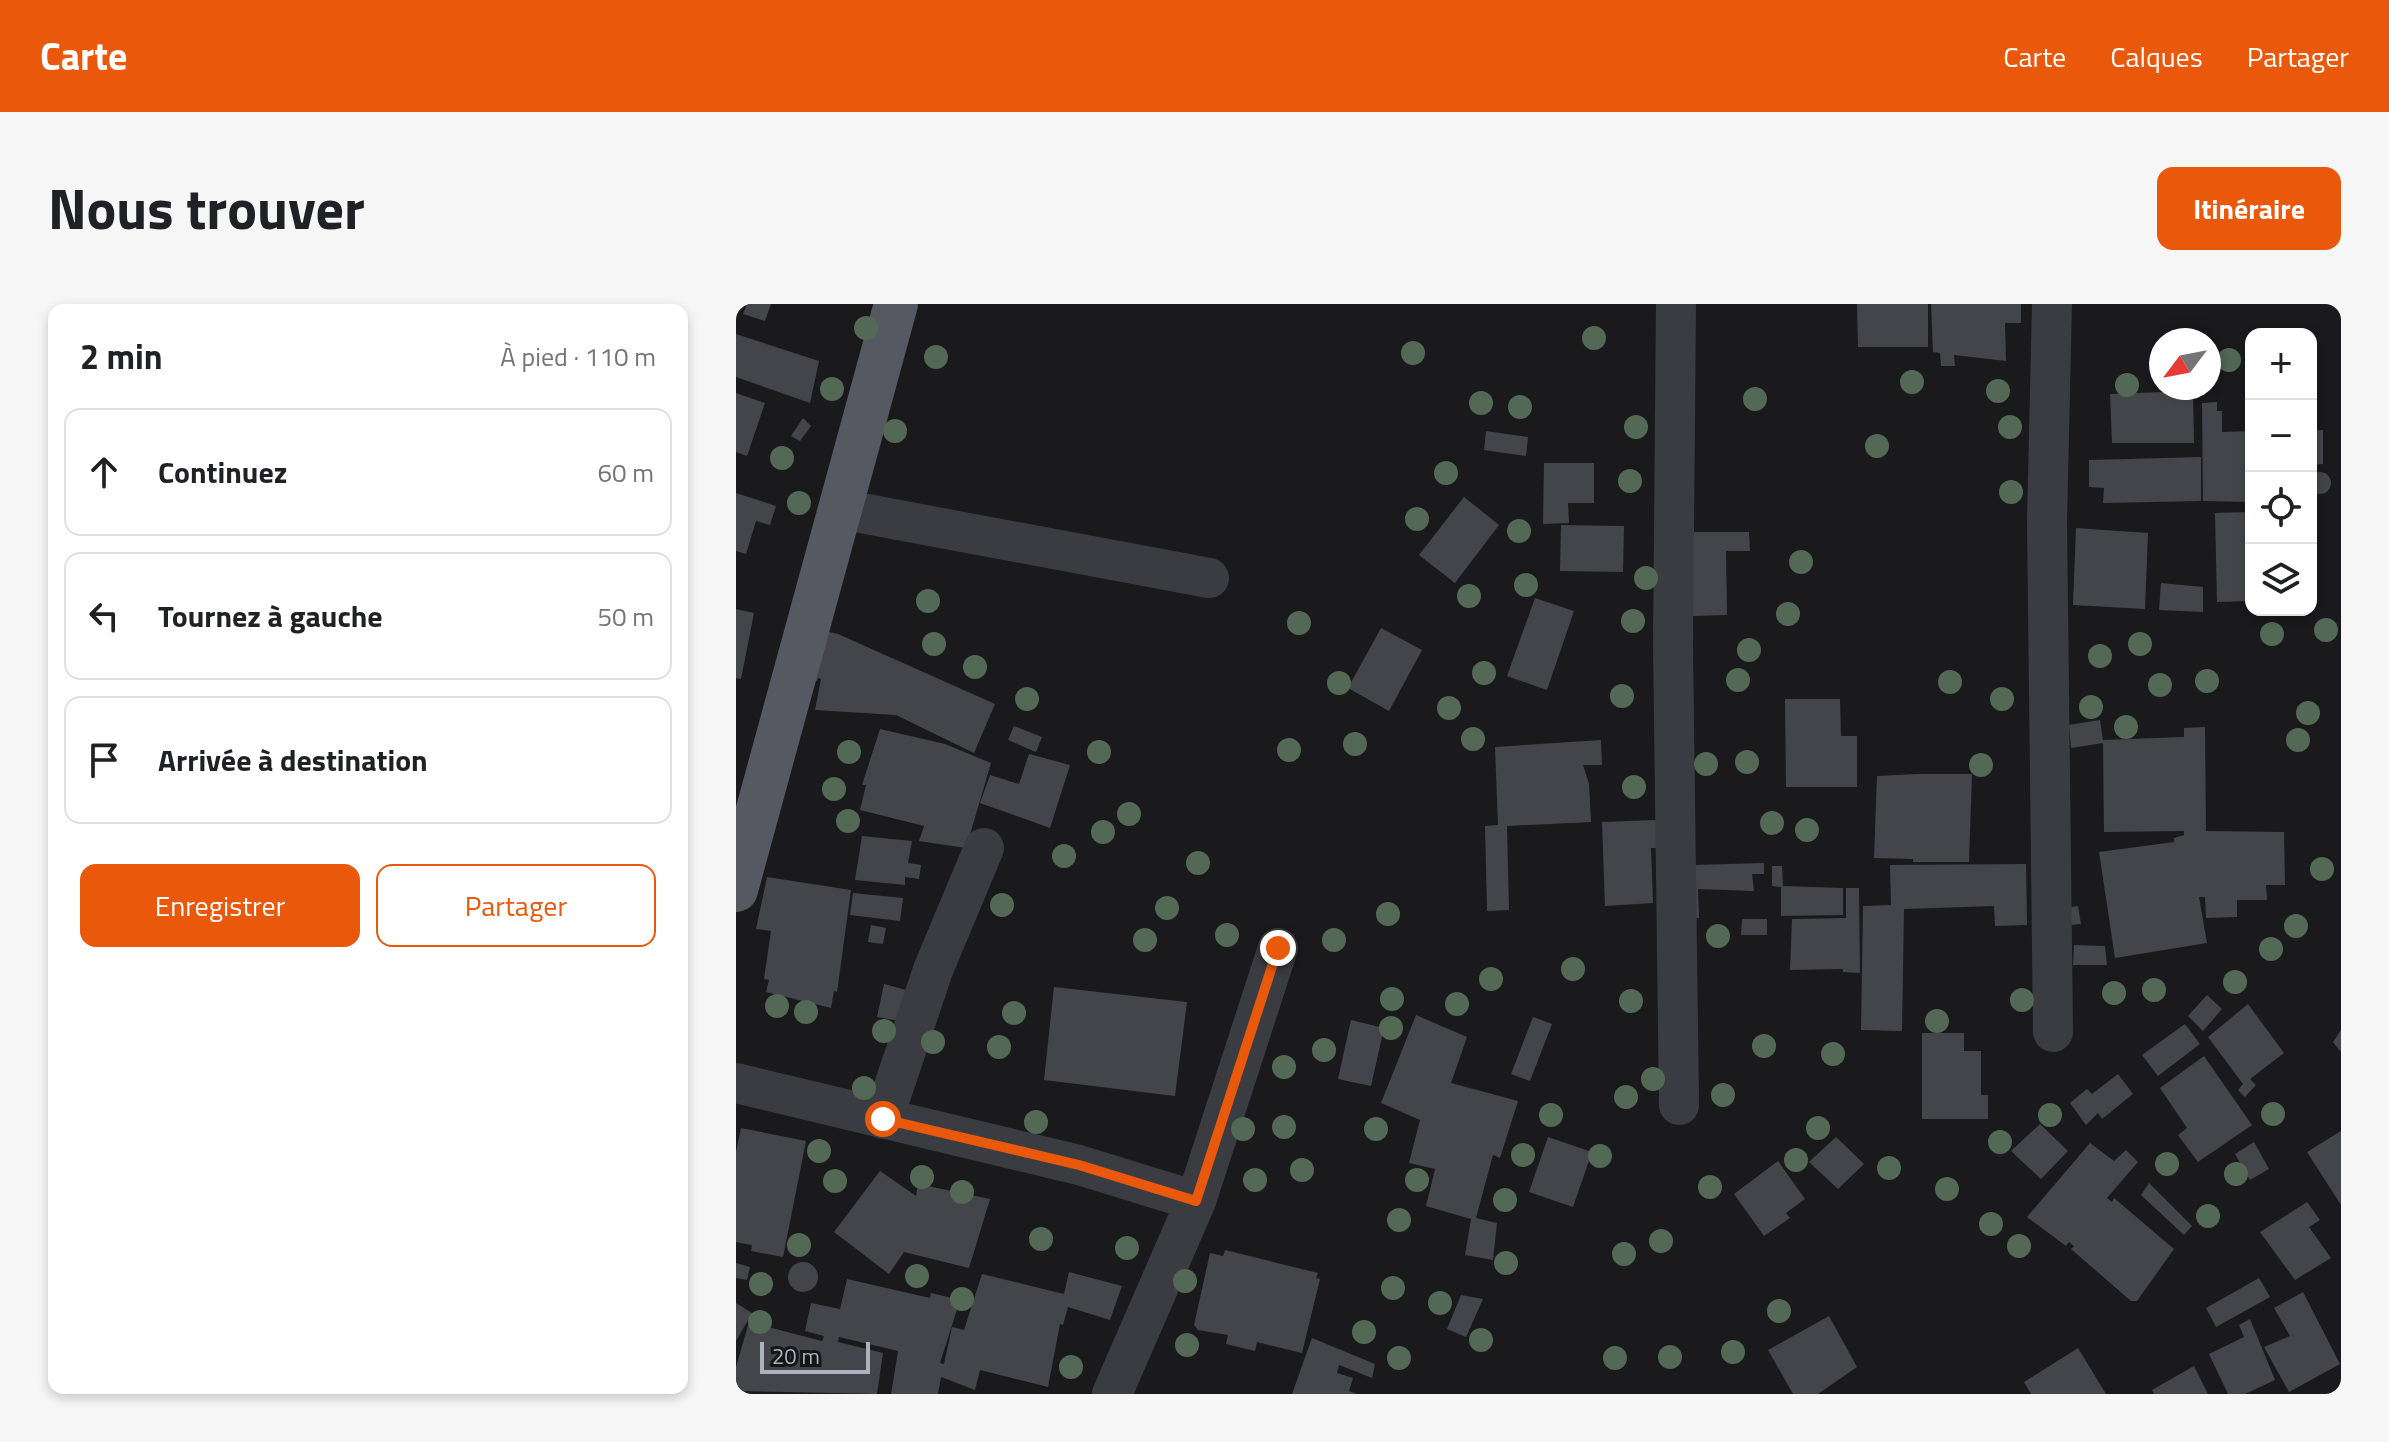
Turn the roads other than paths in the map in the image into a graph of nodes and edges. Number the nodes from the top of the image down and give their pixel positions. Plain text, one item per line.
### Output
1 (896, 304) edge
2 (1676, 304) edge
3 (2052, 304) edge
4 (840, 509) junction
5 (1209, 578) dead end
6 (984, 848) dead end
7 (736, 890) edge
8 (1278, 948) dead end
9 (2053, 1032) dead end
10 (736, 1083) edge
11 (1679, 1105) dead end
12 (883, 1119) junction
13 (1196, 1201) junction
14 (1112, 1394) edge

1 - 4 main road
2 - 11 street
3 - 9 street
4 - 5 street
4 - 7 main road
6 - 12 street
8 - 13 street
10 - 12 street
12 - 13 street
13 - 14 street

